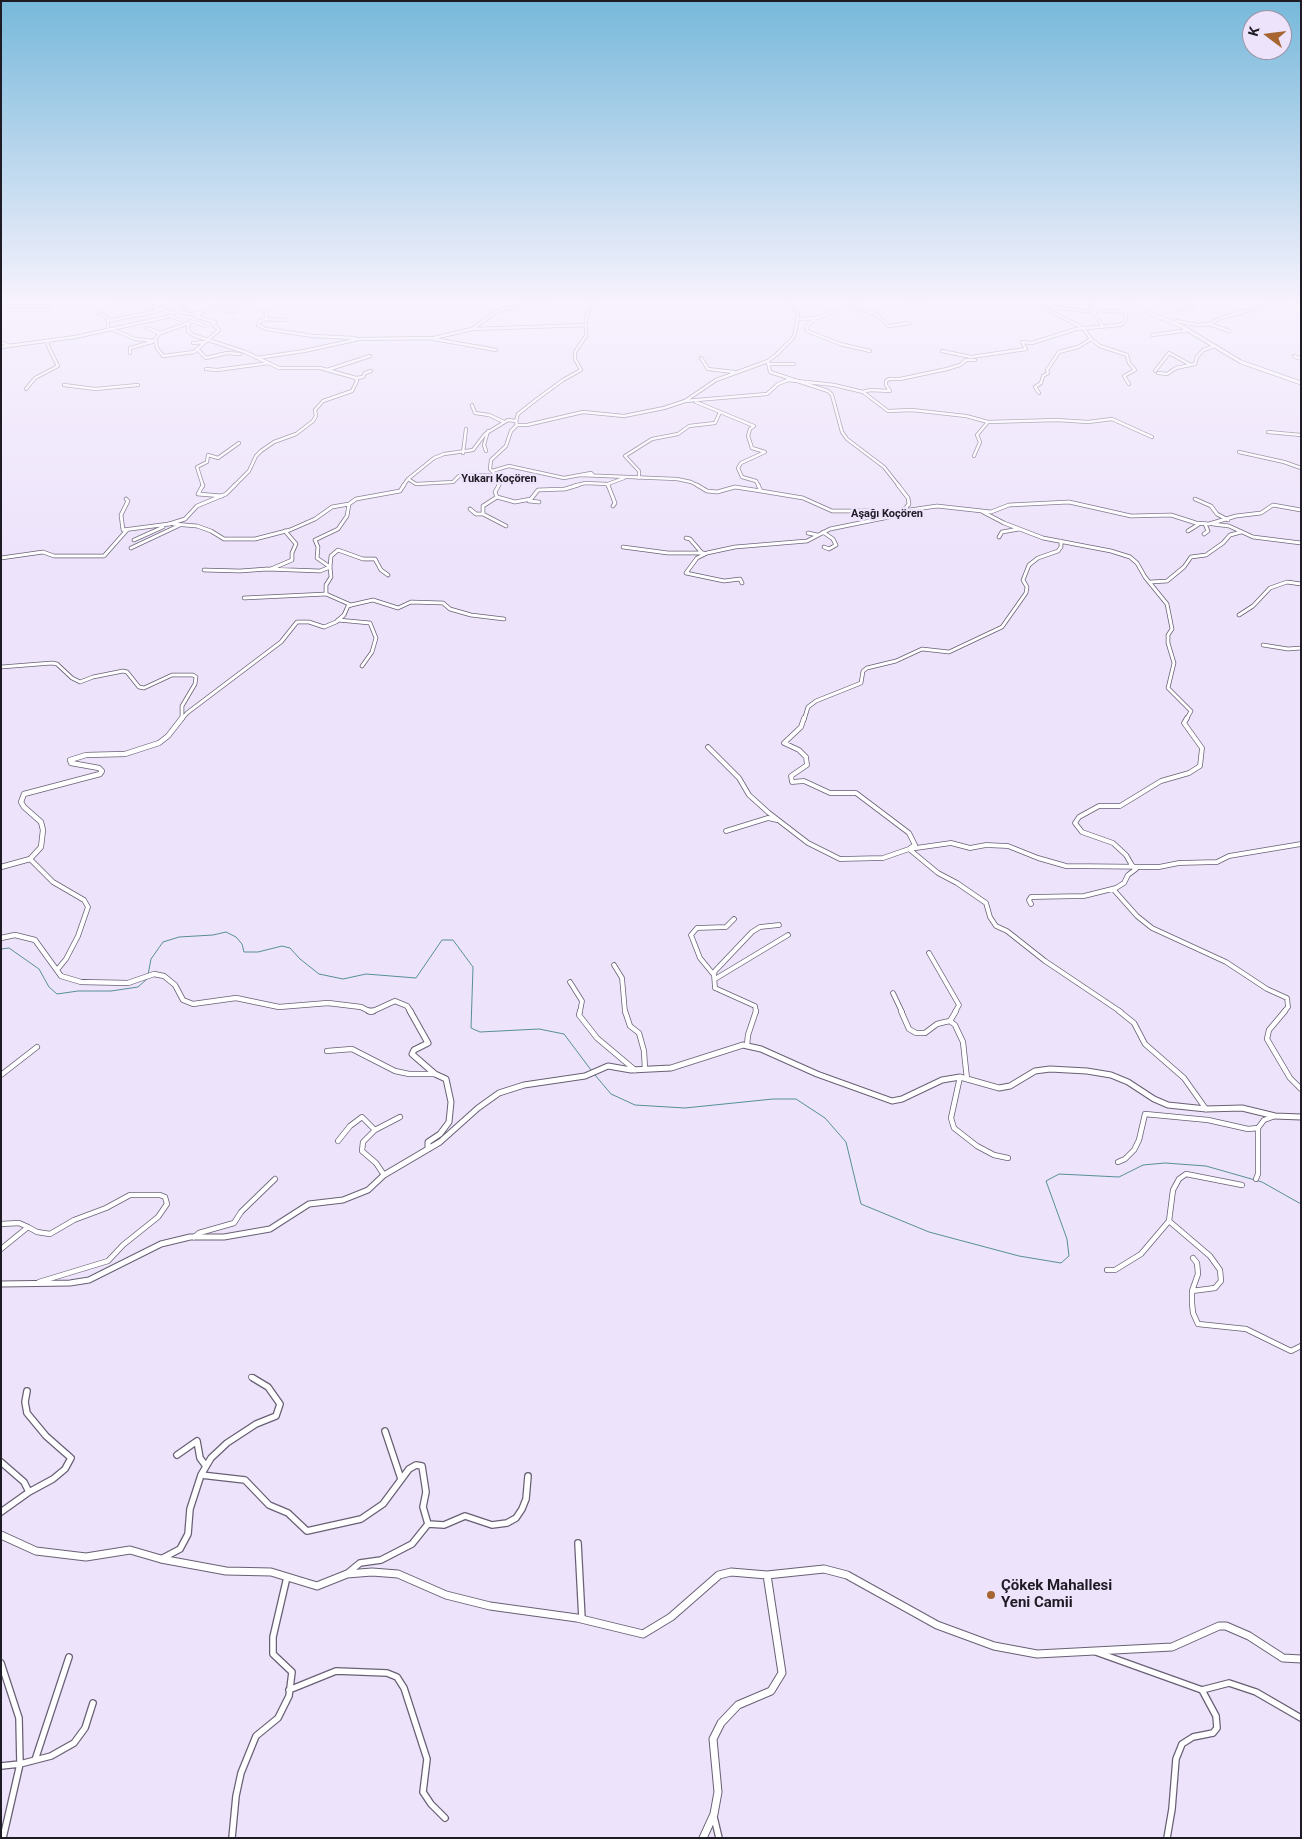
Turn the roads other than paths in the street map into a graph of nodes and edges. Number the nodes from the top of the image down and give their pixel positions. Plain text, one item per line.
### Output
1 (29, 386) edge
2 (70, 386) edge
3 (129, 386) edge
4 (354, 386) edge
5 (555, 386) edge
6 (705, 386) edge
7 (776, 386) edge
8 (809, 386) edge
9 (837, 386) edge
10 (887, 386) edge
11 (1035, 386) edge
12 (26, 389) dead end
13 (863, 392) junction
14 (1039, 393) dead end
15 (691, 400) junction
16 (685, 401) junction
17 (696, 404) dead end
18 (472, 405) dead end
19 (720, 412) junction
20 (504, 422) junction
21 (988, 422) junction
22 (516, 423) junction
23 (466, 429) dead end
24 (488, 431) junction
25 (1268, 432) dead end
26 (1301, 435) edge
27 (1152, 437) dead end
28 (239, 443) dead end
29 (486, 451) dead end
30 (1239, 452) dead end
31 (463, 453) junction
32 (974, 456) dead end
33 (1301, 468) edge
34 (492, 471) junction
35 (580, 475) joint
36 (630, 477) junction
37 (639, 478) junction
38 (408, 479) junction
39 (516, 480) dead end
40 (501, 482) junction
41 (608, 484) junction
42 (761, 491) junction
43 (222, 496) junction
44 (497, 497) junction
45 (126, 499) dead end
46 (1195, 499) dead end
47 (526, 500) junction
48 (539, 502) dead end
49 (349, 504) junction
50 (613, 506) dead end
51 (470, 509) dead end
52 (1301, 510) edge
53 (903, 511) junction
54 (983, 512) junction
55 (483, 514) junction
56 (890, 516) junction
57 (1228, 520) junction
58 (169, 524) junction
59 (1199, 524) junction
60 (1205, 524) junction
61 (1213, 524) junction
62 (180, 525) junction
63 (506, 526) dead end
64 (1019, 528) junction
65 (127, 530) junction
66 (285, 531) junction
67 (1188, 531) dead end
68 (824, 532) junction
69 (1241, 532) junction
70 (808, 533) dead end
71 (1204, 534) dead end
72 (818, 535) junction
73 (999, 536) dead end
74 (686, 538) dead end
75 (134, 540) dead end
76 (1061, 541) junction
77 (1301, 543) edge
78 (623, 547) dead end
79 (824, 547) dead end
80 (131, 548) dead end
81 (702, 552) junction
82 (707, 552) junction
83 (1, 558) edge
84 (330, 567) junction
85 (267, 569) junction
86 (204, 570) dead end
87 (388, 575) dead end
88 (1151, 582) junction
89 (742, 583) dead end
90 (1301, 584) edge
91 (326, 594) junction
92 (244, 598) dead end
93 (351, 605) junction
94 (1240, 615) dead end
95 (504, 619) dead end
96 (338, 620) junction
97 (1262, 645) dead end
98 (1301, 648) edge
99 (362, 666) dead end
100 (1, 667) edge
101 (182, 717) junction
102 (708, 746) dead end
103 (779, 820) junction
104 (726, 831) dead end
105 (1301, 844) edge
106 (910, 849) junction
107 (30, 859) junction
108 (1, 867) edge
109 (1134, 867) junction
110 (1143, 867) junction
111 (1112, 889) junction
112 (1032, 904) dead end
113 (734, 919) dead end
114 (779, 925) dead end
115 (788, 935) dead end
116 (1, 938) edge
117 (929, 953) dead end
118 (614, 965) dead end
119 (56, 970) junction
120 (714, 977) junction
121 (570, 982) dead end
122 (893, 993) dead end
123 (950, 1021) junction
124 (747, 1045) junction
125 (37, 1047) dead end
126 (327, 1051) dead end
127 (645, 1069) junction
128 (635, 1070) junction
129 (435, 1074) junction
130 (1, 1075) edge
131 (960, 1077) junction
132 (967, 1079) junction
133 (1301, 1089) edge
134 (1206, 1109) junction
135 (1275, 1116) junction
136 (400, 1117) dead end
137 (1301, 1117) edge
138 (1258, 1128) junction
139 (375, 1130) junction
140 (338, 1142) dead end
141 (428, 1149) junction
142 (1008, 1158) dead end
143 (1118, 1162) dead end
144 (384, 1175) junction
145 (275, 1179) dead end
146 (1256, 1179) dead end
147 (1242, 1185) dead end
148 (1169, 1221) junction
149 (1, 1224) edge
150 (28, 1227) junction
151 (194, 1237) junction
152 (1, 1249) edge
153 (1193, 1258) dead end
154 (1107, 1270) dead end
155 (38, 1283) junction
156 (1, 1284) edge
157 (1192, 1291) junction
158 (1301, 1346) edge
159 (251, 1376) dead end
160 (28, 1392) dead end
161 (385, 1432) dead end
162 (177, 1455) dead end
163 (1, 1462) edge
164 (206, 1466) junction
165 (201, 1475) junction
166 (528, 1476) dead end
167 (401, 1479) junction
168 (29, 1492) junction
169 (1, 1512) edge
170 (428, 1524) junction
171 (1, 1535) edge
172 (578, 1543) dead end
173 (161, 1558) junction
174 (347, 1574) junction
175 (767, 1575) junction
176 (287, 1578) junction
177 (582, 1619) junction
178 (1096, 1652) junction
179 (69, 1657) dead end
180 (1301, 1659) edge
181 (1, 1663) edge
182 (289, 1690) junction
183 (1202, 1690) junction
184 (93, 1703) dead end
185 (1301, 1718) edge
186 (35, 1760) junction
187 (20, 1764) junction
188 (1, 1766) edge
189 (714, 1814) junction
190 (445, 1818) dead end
191 (4, 1838) edge
192 (232, 1838) edge
193 (703, 1838) edge
194 (718, 1838) edge
195 (1167, 1838) edge

1 - 12 street
2 - 3 street
4 - 43 street
5 - 22 street
6 - 16 street
7 - 15 street
8 - 53 street
9 - 13 street
10 - 13 street
11 - 14 street
13 - 21 street
15 - 16 street
15 - 17 street
15 - 19 street
16 - 22 street
18 - 20 street
19 - 37 street
19 - 42 street
20 - 22 street
20 - 24 street
21 - 27 street
21 - 32 street
22 - 34 street
23 - 31 street
24 - 29 street
24 - 31 street
25 - 26 street
28 - 43 street
30 - 33 street
31 - 38 street
34 - 35 street
34 - 40 street
35 - 36 street
36 - 37 street
36 - 41 street
37 - 42 street
38 - 40 street
38 - 49 street
39 - 40 street
40 - 44 street
41 - 47 street
41 - 50 street
42 - 56 street
43 - 58 street
44 - 47 street
44 - 55 street
45 - 65 street
46 - 57 street
47 - 48 street
49 - 66 street
49 - 84 street
51 - 55 street
52 - 57 street
53 - 54 street
53 - 56 street
54 - 59 street
54 - 64 street
55 - 63 street
56 - 68 street
57 - 61 street
58 - 62 street
58 - 65 street
58 - 75 street
59 - 60 street
59 - 67 street
60 - 61 street
60 - 71 street
61 - 69 street
62 - 66 street
62 - 80 street
64 - 73 street
64 - 76 street
65 - 83 street
66 - 85 street
68 - 72 street
68 - 79 street
69 - 77 street
69 - 88 street
70 - 72 street
72 - 82 street
74 - 81 street
76 - 88 street
76 - 106 street
78 - 81 street
81 - 82 street
82 - 89 street
84 - 85 street
84 - 87 street
84 - 91 street
85 - 86 street
88 - 109 street
90 - 94 street
91 - 92 street
91 - 93 street
93 - 95 street
93 - 96 street
96 - 99 street
96 - 101 street
97 - 98 street
100 - 101 street
101 - 107 street
102 - 103 street
103 - 104 street
103 - 106 street
105 - 110 street
106 - 109 street
106 - 134 street
107 - 108 street
107 - 119 street
109 - 110 street
110 - 111 street
111 - 112 street
111 - 133 street
113 - 120 street
114 - 120 street
115 - 120 street
116 - 119 street
117 - 123 street
118 - 127 street
119 - 129 street
120 - 124 street
121 - 128 street
122 - 123 street
123 - 132 street
124 - 127 street
124 - 131 street
125 - 130 street
126 - 129 street
127 - 128 street
128 - 141 street
129 - 141 street
131 - 132 street
131 - 142 street
132 - 134 street
134 - 135 street
135 - 137 street
135 - 138 street
136 - 139 street
138 - 143 street
138 - 146 street
139 - 140 street
139 - 144 street
141 - 144 street
144 - 151 street
145 - 151 street
147 - 148 street
148 - 154 street
148 - 157 street
149 - 150 street
150 - 152 street
150 - 155 street
151 - 155 street
153 - 157 street
155 - 156 street
157 - 158 street
159 - 164 street
160 - 168 street
161 - 167 street
162 - 164 street
163 - 168 street
164 - 165 street
165 - 167 street
165 - 173 street
166 - 170 street
167 - 170 street
168 - 169 street
170 - 174 street
171 - 173 street
172 - 177 street
173 - 176 street
174 - 176 street
174 - 177 street
175 - 177 street
175 - 178 street
175 - 189 street
176 - 182 street
178 - 180 street
178 - 183 street
179 - 186 street
181 - 187 street
182 - 190 street
182 - 192 street
183 - 185 street
183 - 195 street
184 - 186 street
186 - 187 street
187 - 188 street
187 - 191 street
189 - 193 street
189 - 194 street

